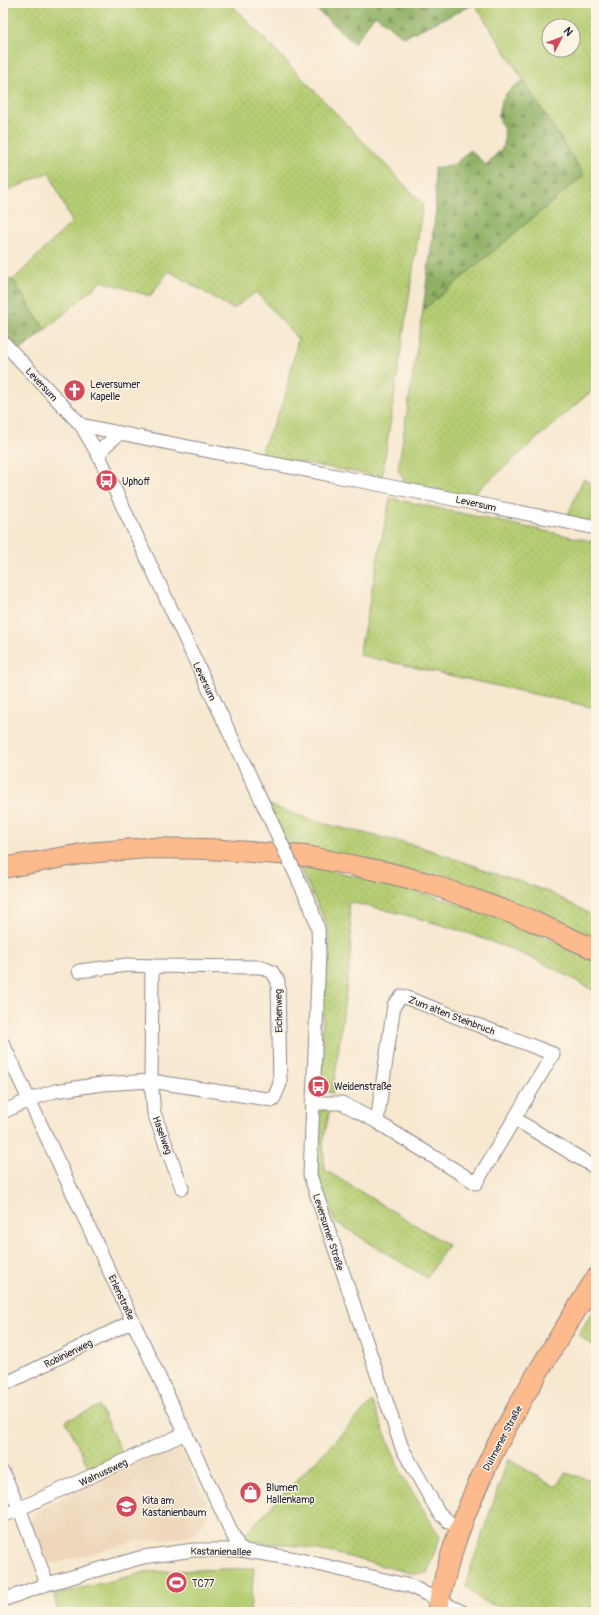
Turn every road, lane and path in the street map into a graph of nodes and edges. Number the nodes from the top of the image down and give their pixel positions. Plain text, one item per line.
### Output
1 (3, 342) edge
2 (81, 425) junction
3 (120, 433) junction
4 (99, 456) junction
5 (596, 528) edge
6 (3, 868) edge
7 (311, 907) joint
8 (596, 950) edge
9 (152, 966) junction
10 (79, 971) dead end
11 (3, 1044) edge
12 (151, 1081) junction
13 (29, 1100) junction
14 (312, 1103) junction
15 (3, 1112) edge
16 (515, 1119) junction
17 (378, 1122) junction
18 (596, 1168) edge
19 (182, 1188) dead end
20 (596, 1278) edge
21 (133, 1321) junction
22 (3, 1384) edge
23 (186, 1434) junction
24 (3, 1473) edge
25 (20, 1510) junction
26 (3, 1516) edge
27 (460, 1528) junction
28 (240, 1550) junction
29 (47, 1584) junction
30 (3, 1600) edge
31 (438, 1606) edge
32 (462, 1612) edge

1 - 2 street, Leversum
2 - 3 street, Leversum
2 - 4 street, Leversum
3 - 4 street
3 - 5 street, Leversum
4 - 7 street, Leversum, bridge
6 - 8 main road
7 - 14 street, Leversumer Straße
9 - 10 street, Eichenweg
9 - 12 street
9 - 12 street, Eichenweg
11 - 13 street, Erlenstraße
12 - 13 street
12 - 19 street, Haselweg
13 - 15 street
13 - 21 street, Erlenstraße
14 - 17 street, Zum alten Steinbruch
14 - 27 street, Leversumer Straße
16 - 17 street, Zum alten Steinbruch
16 - 17 street, Zum alten Steinbruch
16 - 18 street
20 - 27 main road, Dülmener Straße
21 - 22 street, Robinienweg
21 - 23 street, Erlenstraße
23 - 25 street, Walnussweg
23 - 28 street, Erlenstraße
24 - 25 street
25 - 26 street
25 - 29 street
27 - 31 main road, Dülmener Straße
28 - 29 street, Kastanienallee
28 - 31 street, Kastanienallee
29 - 30 street, Kastanienallee
31 - 32 street, Kastanienallee

